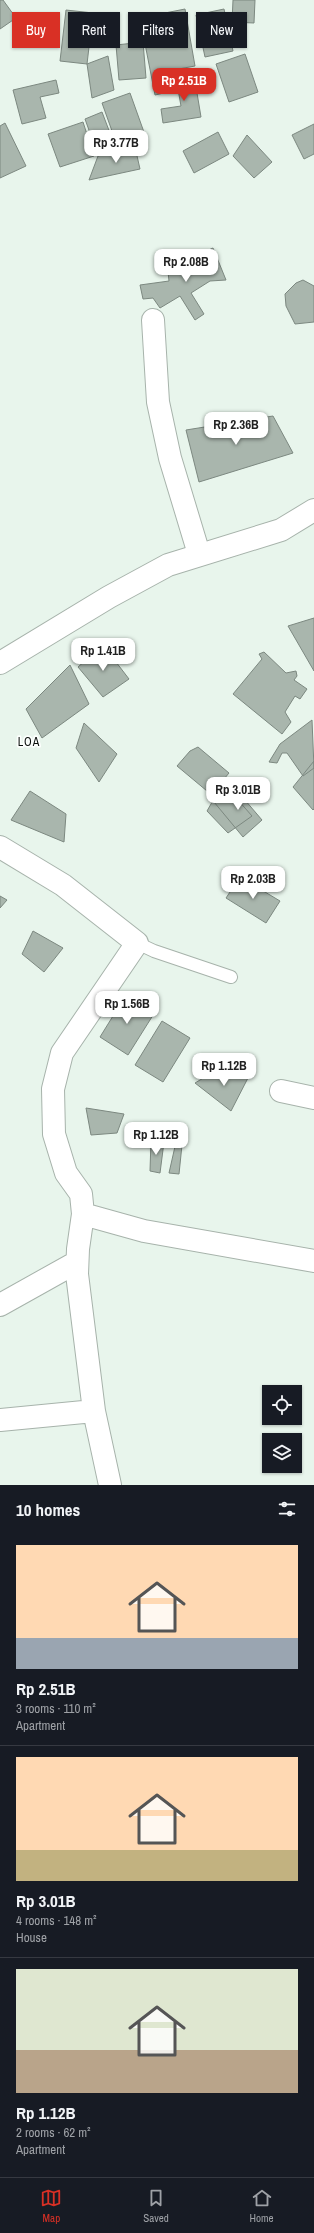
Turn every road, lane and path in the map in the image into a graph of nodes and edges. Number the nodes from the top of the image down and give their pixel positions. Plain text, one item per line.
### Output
1 (153, 320) dead end
2 (314, 510) edge
3 (199, 554) junction
4 (0, 663) edge
5 (0, 847) edge
6 (137, 944) junction
7 (231, 976) dead end
8 (281, 1091) dead end
9 (314, 1098) edge
10 (83, 1214) junction
11 (314, 1261) edge
12 (77, 1262) junction
13 (0, 1305) edge
14 (94, 1412) junction
15 (0, 1420) edge
16 (110, 1485) edge

1 - 3 street
2 - 3 street
3 - 4 street
5 - 6 street
6 - 7 lane
6 - 10 street
8 - 9 street
10 - 11 street
10 - 12 street
12 - 13 street
12 - 14 street
14 - 15 street
14 - 16 street

